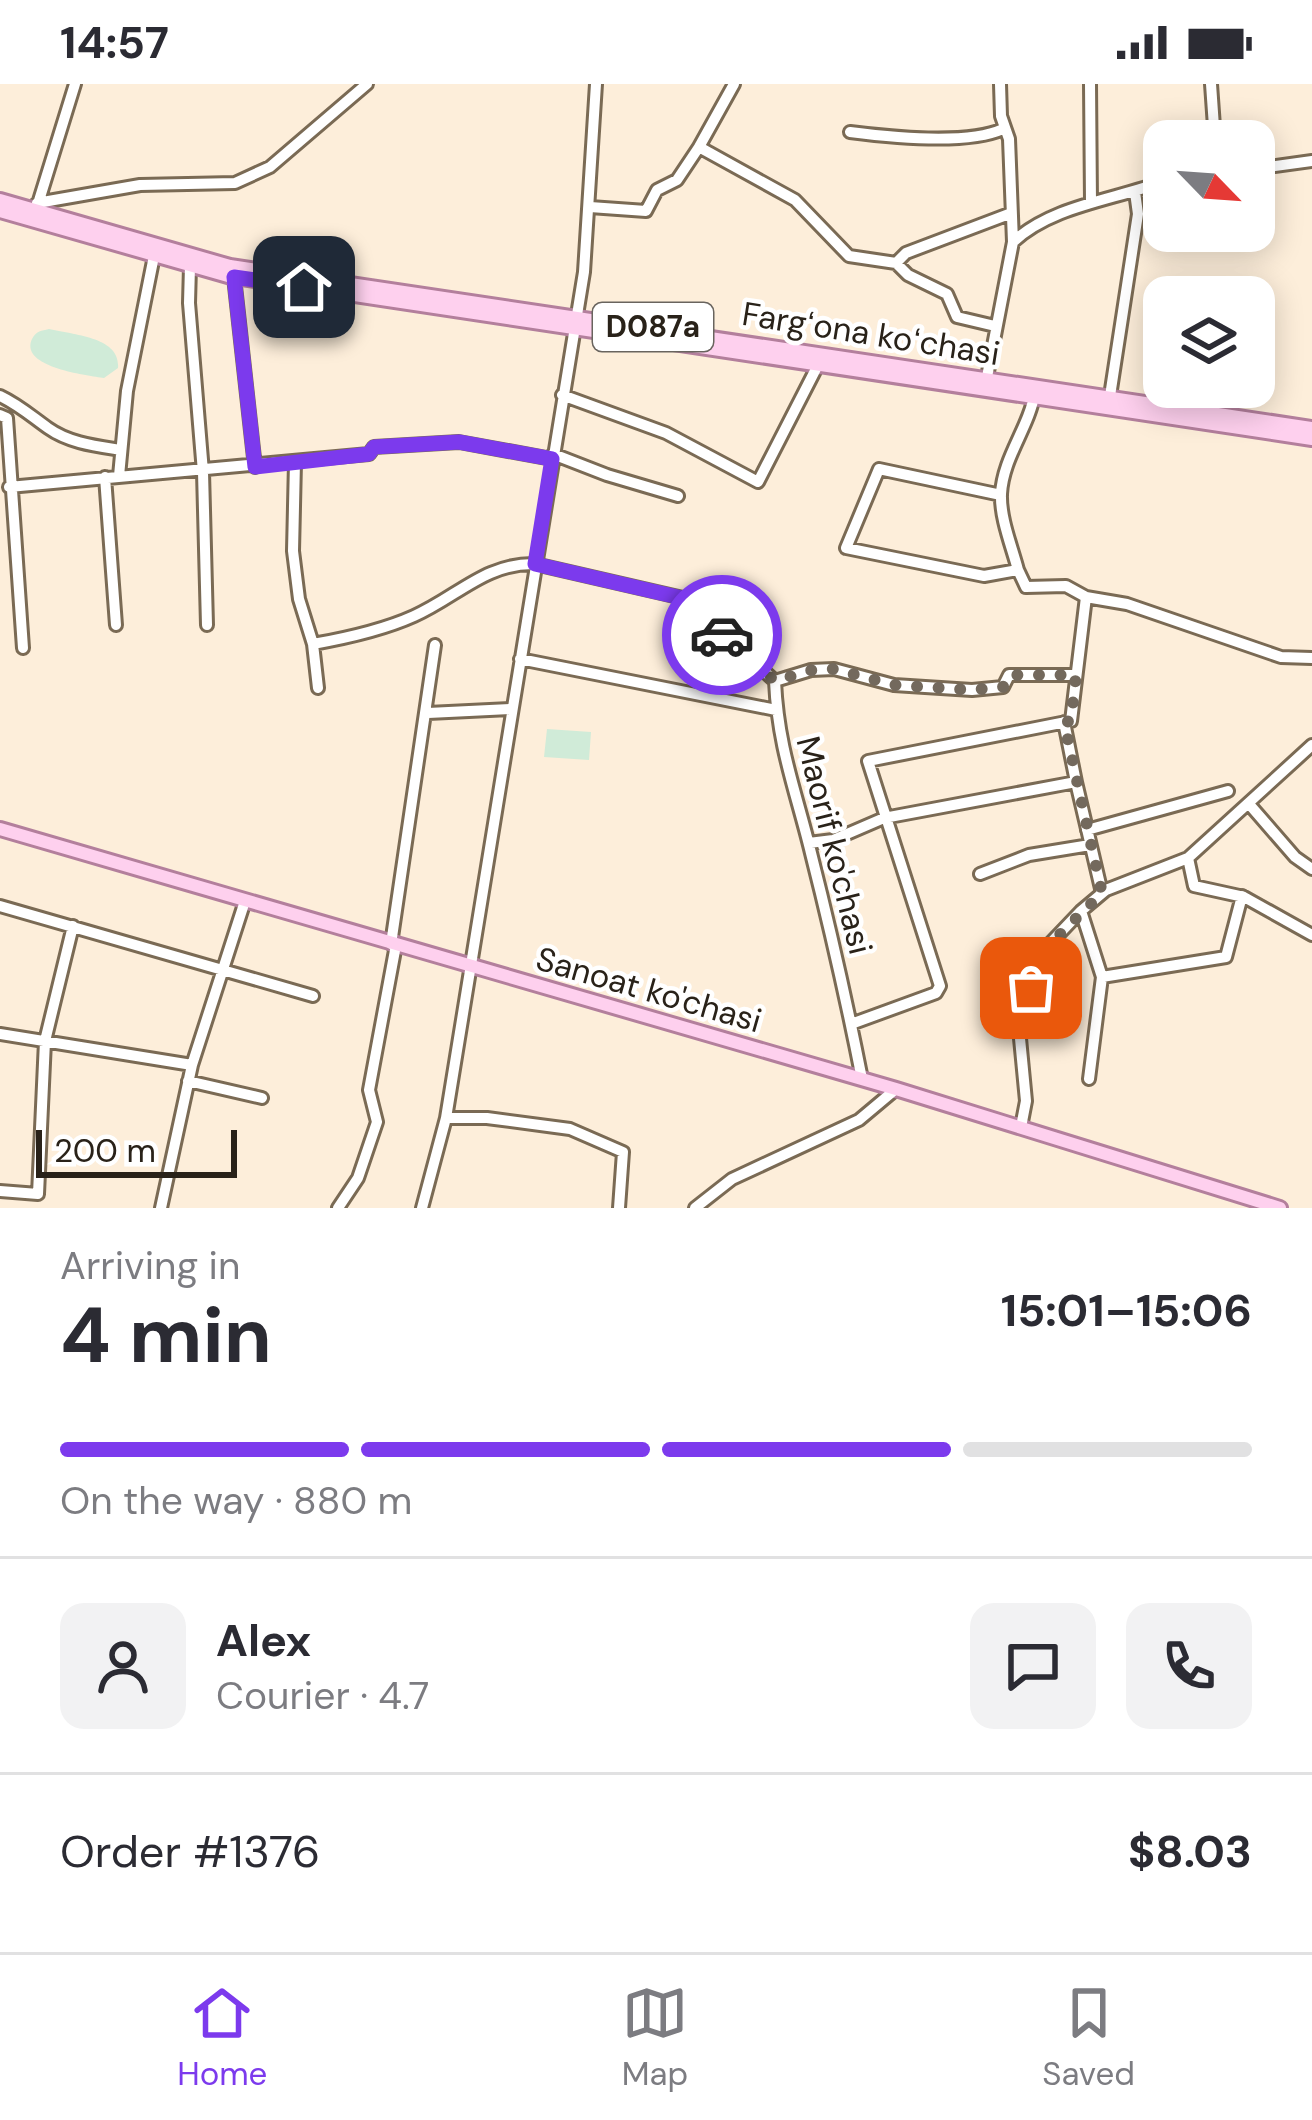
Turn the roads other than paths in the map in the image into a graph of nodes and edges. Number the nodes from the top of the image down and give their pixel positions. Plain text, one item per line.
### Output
1 (75, 84) edge
2 (367, 84) edge
3 (596, 84) edge
4 (734, 84) edge
5 (1000, 84) edge
6 (1090, 84) edge
7 (1211, 84) edge
8 (1214, 120) edge
9 (1003, 129) junction
10 (850, 131) dead end
11 (699, 146) junction
12 (1312, 161) edge
13 (1275, 166) edge
14 (1143, 189) edge
15 (1135, 192) junction
16 (0, 200) edge
17 (1091, 202) junction
18 (37, 207) junction
19 (590, 207) junction
20 (0, 211) edge
21 (1009, 214) junction
22 (1013, 242) junction
23 (154, 256) junction
24 (896, 263) junction
25 (190, 266) junction
26 (234, 277) junction
27 (575, 321) junction
28 (995, 326) junction
29 (820, 363) junction
30 (987, 377) junction
31 (1035, 390) junction
32 (562, 395) junction
33 (0, 396) edge
34 (1110, 396) junction
35 (0, 415) edge
36 (1273, 427) junction
37 (1312, 428) edge
38 (1312, 439) edge
39 (121, 450) junction
40 (552, 457) junction
41 (295, 462) junction
42 (255, 467) junction
43 (203, 472) junction
44 (112, 476) junction
45 (9, 487) junction
46 (1001, 495) junction
47 (678, 496) dead end
48 (535, 564) junction
49 (1018, 570) junction
50 (1086, 597) junction
51 (116, 625) dead end
52 (207, 625) dead end
53 (313, 644) junction
54 (434, 645) dead end
55 (22, 648) dead end
56 (520, 658) junction
57 (1312, 658) edge
58 (1076, 675) junction
59 (775, 681) junction
60 (318, 688) dead end
61 (512, 709) junction
62 (776, 710) junction
63 (428, 713) junction
64 (1064, 722) junction
65 (1312, 746) edge
66 (1076, 782) junction
67 (1228, 791) dead end
68 (1250, 804) junction
69 (884, 818) junction
70 (0, 830) edge
71 (1087, 830) junction
72 (808, 843) junction
73 (1090, 844) junction
74 (1187, 858) junction
75 (1309, 863) edge
76 (980, 874) dead end
77 (1102, 893) junction
78 (1243, 896) junction
79 (245, 901) junction
80 (0, 906) edge
81 (1082, 910) junction
82 (73, 926) junction
83 (1312, 935) edge
84 (394, 945) junction
85 (472, 965) junction
86 (222, 971) junction
87 (1102, 977) junction
88 (313, 996) dead end
89 (851, 1024) junction
90 (0, 1034) edge
91 (45, 1041) junction
92 (192, 1065) junction
93 (862, 1079) junction
94 (1088, 1079) dead end
95 (188, 1081) junction
96 (896, 1088) junction
97 (262, 1098) dead end
98 (446, 1118) junction
99 (1022, 1127) junction
100 (0, 1191) edge
101 (161, 1208) edge
102 (338, 1208) edge
103 (422, 1208) edge
104 (620, 1208) edge
105 (695, 1208) edge
106 (1280, 1208) edge

1 - 18 street
2 - 18 street
3 - 19 street
4 - 11 street
5 - 9 street
6 - 17 street
7 - 8 street
9 - 10 street
9 - 21 street
11 - 19 street
11 - 24 street
12 - 13 street
14 - 15 street
15 - 17 street
15 - 34 street
16 - 18 main road, Fargʻona koʻchasi / D087a
17 - 22 street
18 - 27 main road, Fargʻona koʻchasi / D087a
19 - 27 street
20 - 23 main road, Fargʻona koʻchasi / D087a
21 - 22 street
21 - 24 street
22 - 28 street
23 - 25 main road, Fargʻona koʻchasi / D087a
23 - 39 street
24 - 28 street
25 - 26 main road, Fargʻona koʻchasi / D087a
25 - 43 street
26 - 27 main road, Fargʻona koʻchasi / D087a
26 - 42 street
27 - 29 main road, Fargʻona koʻchasi / D087a
27 - 30 main road, Fargʻona koʻchasi / D087a
27 - 32 street
28 - 30 street
29 - 31 main road, Fargʻona koʻchasi / D087a
29 - 32 street
30 - 31 main road, Fargʻona koʻchasi / D087a
31 - 34 main road, Fargʻona koʻchasi / D087a
31 - 36 main road, Fargʻona koʻchasi / D087a
31 - 46 street
32 - 40 street
33 - 39 street
34 - 36 main road, Fargʻona koʻchasi / D087a
35 - 45 street
36 - 37 main road, Fargʻona koʻchasi / D087a
36 - 38 main road, Fargʻona koʻchasi / D087a
39 - 44 street
40 - 41 street
40 - 47 street
40 - 48 street
41 - 42 street
41 - 53 street
42 - 43 street
43 - 44 street
43 - 52 street
44 - 45 street
44 - 51 street
45 - 55 street
46 - 49 street
46 - 49 street
48 - 53 street
48 - 56 street
48 - 59 street
49 - 50 street
50 - 57 street
50 - 58 street
53 - 60 street
54 - 63 street
56 - 61 street
56 - 62 street
58 - 59 street
58 - 64 street
59 - 62 street, Maorif ko'chasi
61 - 63 street
61 - 85 street
62 - 72 street, Maorif ko'chasi
63 - 84 street
64 - 66 street
64 - 69 street
65 - 68 street
66 - 69 street
66 - 71 street
67 - 71 street
68 - 74 street
68 - 75 street
69 - 72 street
69 - 89 street
70 - 79 main road, Sanoat ko'chasi
71 - 73 street
72 - 89 street, Maorif ko'chasi
73 - 76 street
73 - 77 street
74 - 77 street
74 - 78 street
77 - 81 street
78 - 83 street
78 - 87 street
79 - 84 main road, Sanoat ko'chasi
79 - 86 street
80 - 82 street
81 - 87 street
81 - 99 street
82 - 86 street
82 - 91 street
84 - 85 main road, Sanoat ko'chasi
84 - 102 street
85 - 93 main road, Sanoat ko'chasi
85 - 98 street
86 - 88 street
86 - 92 street
87 - 94 street
89 - 93 street, Maorif ko'chasi
90 - 91 street
91 - 92 street
91 - 100 street
92 - 95 street
93 - 96 main road, Sanoat ko'chasi
95 - 97 street
95 - 101 street
96 - 99 main road, Sanoat ko'chasi
96 - 105 street
98 - 103 street
98 - 104 street
99 - 106 main road, Sanoat ko'chasi

